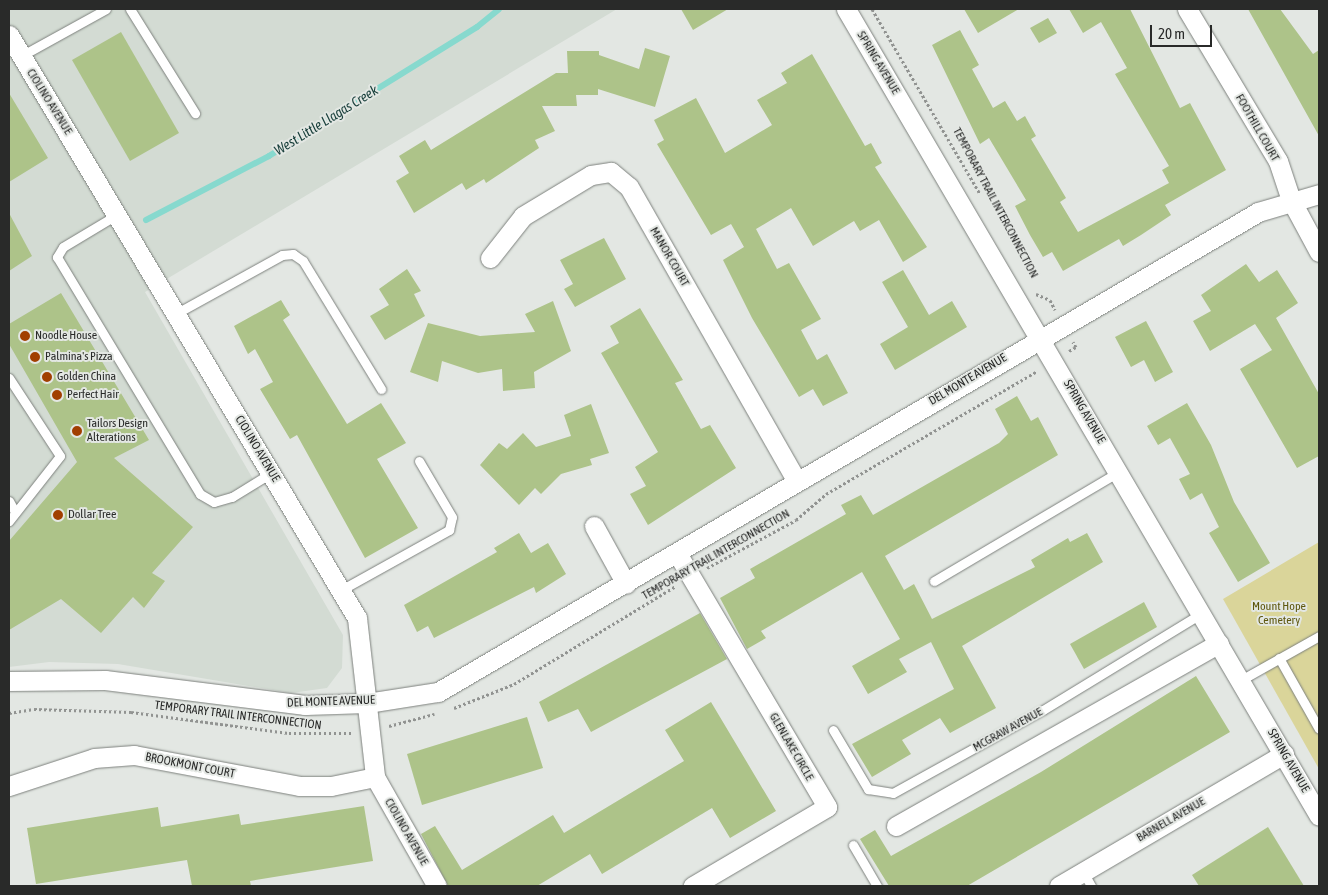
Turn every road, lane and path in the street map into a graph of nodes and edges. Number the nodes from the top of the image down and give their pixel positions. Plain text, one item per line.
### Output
1 (106, 9) edge
2 (130, 9) edge
3 (846, 9) edge
4 (872, 9) edge
5 (1187, 9) edge
6 (9, 36) edge
7 (21, 56) junction
8 (195, 113) dead end
9 (1319, 194) edge
10 (982, 198) dead end
11 (1291, 200) junction
12 (118, 214) junction
13 (1319, 252) edge
14 (490, 258) dead end
15 (1033, 292) dead end
16 (177, 313) junction
17 (1063, 324) junction
18 (1040, 337) junction
19 (1054, 361) junction
20 (9, 378) edge
21 (381, 389) dead end
22 (419, 460) dead end
23 (1119, 472) junction
24 (271, 473) junction
25 (797, 481) junction
26 (9, 501) edge
27 (15, 512) junction
28 (9, 521) edge
29 (594, 526) dead end
30 (677, 553) junction
31 (691, 577) junction
32 (934, 581) dead end
33 (626, 584) junction
34 (341, 590) junction
35 (1202, 613) junction
36 (1319, 636) edge
37 (1219, 643) junction
38 (1279, 658) junction
39 (1240, 680) junction
40 (9, 681) edge
41 (367, 703) junction
42 (450, 709) dead end
43 (441, 712) dead end
44 (9, 713) edge
45 (1319, 728) edge
46 (370, 730) junction
47 (833, 730) dead end
48 (1284, 754) junction
49 (375, 777) junction
50 (9, 786) edge
51 (1319, 816) edge
52 (896, 826) dead end
53 (853, 845) dead end
54 (1087, 879) edge
55 (437, 886) edge
56 (693, 886) edge
57 (877, 886) edge
58 (1059, 886) edge

1 - 7 lane
2 - 8 lane
3 - 18 street, SPRING AVENUE
4 - 10 path, TEMPORARY TRAIL INTERCONNECTION
5 - 11 street, FOOTHILL COURT
6 - 7 street, CIOLINO AVENUE
7 - 12 street, CIOLINO AVENUE
9 - 11 street, DEL MONTE AVENUE
11 - 13 street, FOOTHILL COURT
11 - 17 street, DEL MONTE AVENUE
12 - 16 street, CIOLINO AVENUE
12 - 24 lane
14 - 25 street, MANOR COURT
15 - 17 path, TEMPORARY TRAIL INTERCONNECTION
16 - 21 lane
16 - 24 street, CIOLINO AVENUE
17 - 18 street, DEL MONTE AVENUE
17 - 19 path, TEMPORARY TRAIL INTERCONNECTION
18 - 19 street, SPRING AVENUE
18 - 25 street, DEL MONTE AVENUE
19 - 23 street, SPRING AVENUE
19 - 31 path, TEMPORARY TRAIL INTERCONNECTION
20 - 27 lane
22 - 34 lane
23 - 32 lane
23 - 35 street, SPRING AVENUE
24 - 34 street, CIOLINO AVENUE
25 - 30 street, DEL MONTE AVENUE
26 - 27 lane
27 - 28 lane
29 - 33 street
30 - 31 street, GLENLAKE CIRCLE
30 - 33 street, DEL MONTE AVENUE
31 - 42 path, TEMPORARY TRAIL INTERCONNECTION
31 - 56 street, GLENLAKE CIRCLE
33 - 41 street, DEL MONTE AVENUE
34 - 41 street, CIOLINO AVENUE
35 - 37 street, SPRING AVENUE
35 - 47 lane, MCGRAW AVENUE
36 - 38 lane
37 - 39 street, SPRING AVENUE
37 - 52 street
38 - 39 lane
38 - 45 lane
39 - 48 street, SPRING AVENUE
40 - 41 street, DEL MONTE AVENUE
41 - 46 street, CIOLINO AVENUE
43 - 46 path, TEMPORARY TRAIL INTERCONNECTION
44 - 46 path, TEMPORARY TRAIL INTERCONNECTION
46 - 49 street, CIOLINO AVENUE
48 - 51 street, SPRING AVENUE
48 - 54 street, BARNELL AVENUE
49 - 50 street, BROOKMONT COURT
49 - 55 street, CIOLINO AVENUE
53 - 57 lane
54 - 58 street, BARNELL AVENUE

